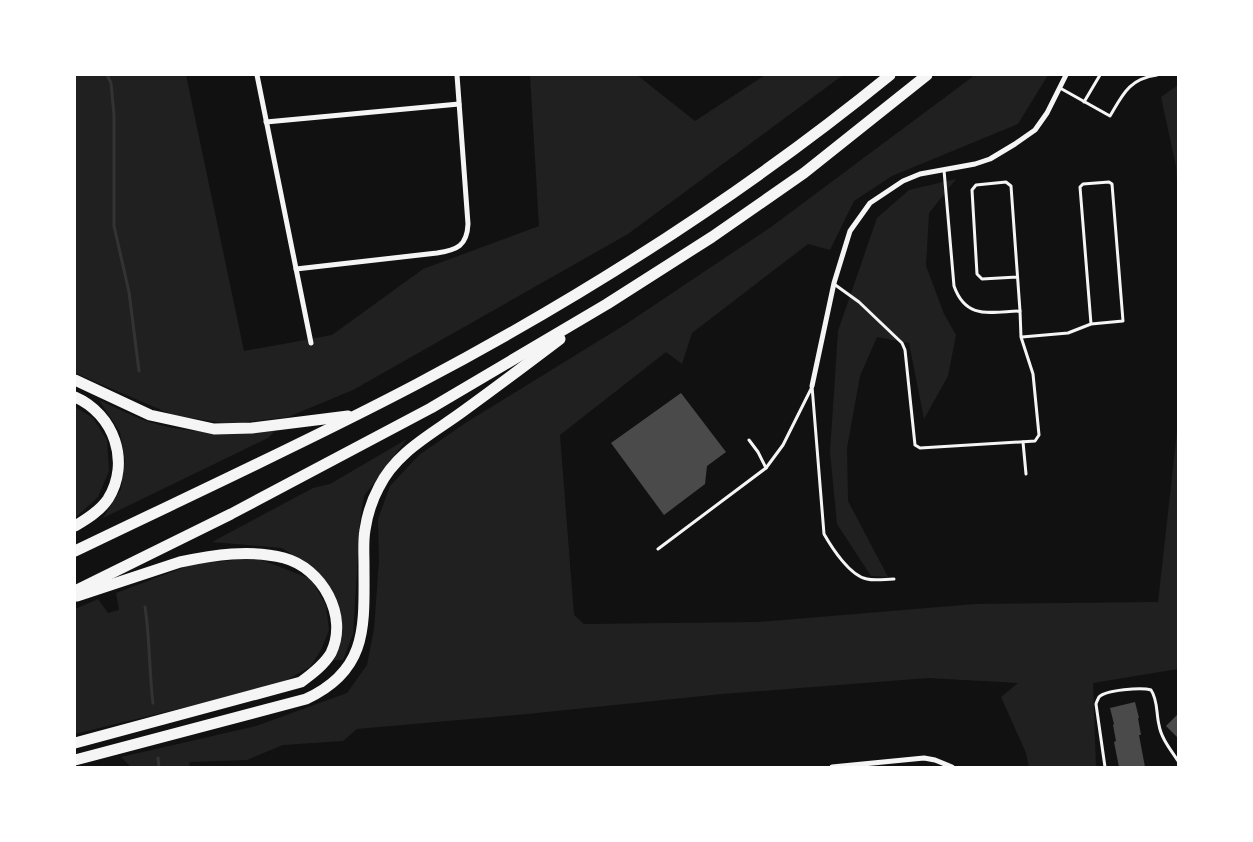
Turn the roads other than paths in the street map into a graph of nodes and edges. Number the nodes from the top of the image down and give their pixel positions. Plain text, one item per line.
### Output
1 (257, 75) edge
2 (457, 75) edge
3 (890, 75) edge
4 (927, 75) edge
5 (1066, 75) edge
6 (1100, 75) edge
7 (1157, 75) edge
8 (1060, 88) junction
9 (1084, 102) junction
10 (459, 104) junction
11 (266, 122) junction
12 (944, 170) junction
13 (296, 269) junction
14 (1017, 277) junction
15 (834, 283) junction
16 (607, 304) junction
17 (1020, 311) junction
18 (1091, 324) junction
19 (1021, 337) junction
20 (311, 343) dead end
21 (75, 380) edge
22 (812, 386) junction
23 (75, 397) edge
24 (356, 415) junction
25 (750, 440) dead end
26 (1023, 442) junction
27 (766, 468) junction
28 (1026, 474) dead end
29 (75, 526) edge
30 (658, 549) dead end
31 (75, 550) edge
32 (894, 579) dead end
33 (75, 591) edge
34 (75, 597) edge
35 (75, 743) edge
36 (75, 760) edge
37 (1178, 761) edge
38 (832, 767) edge
39 (952, 767) edge
40 (1105, 767) edge

1 - 11 street
2 - 10 street
3 - 24 highway
4 - 16 highway
5 - 8 street
6 - 9 lane
7 - 9 lane
8 - 9 lane
8 - 12 street
10 - 11 street
10 - 13 street
11 - 13 street
12 - 15 street
12 - 17 lane
13 - 20 street
14 - 14 lane
14 - 17 lane
15 - 22 street
15 - 26 lane
16 - 33 highway
16 - 36 highway
17 - 19 lane
18 - 18 lane
18 - 19 lane
19 - 26 lane
21 - 24 highway
22 - 27 lane
22 - 32 lane
23 - 29 highway
24 - 31 highway
25 - 27 lane
26 - 28 lane
27 - 30 lane
34 - 35 highway
37 - 40 lane
38 - 39 street

